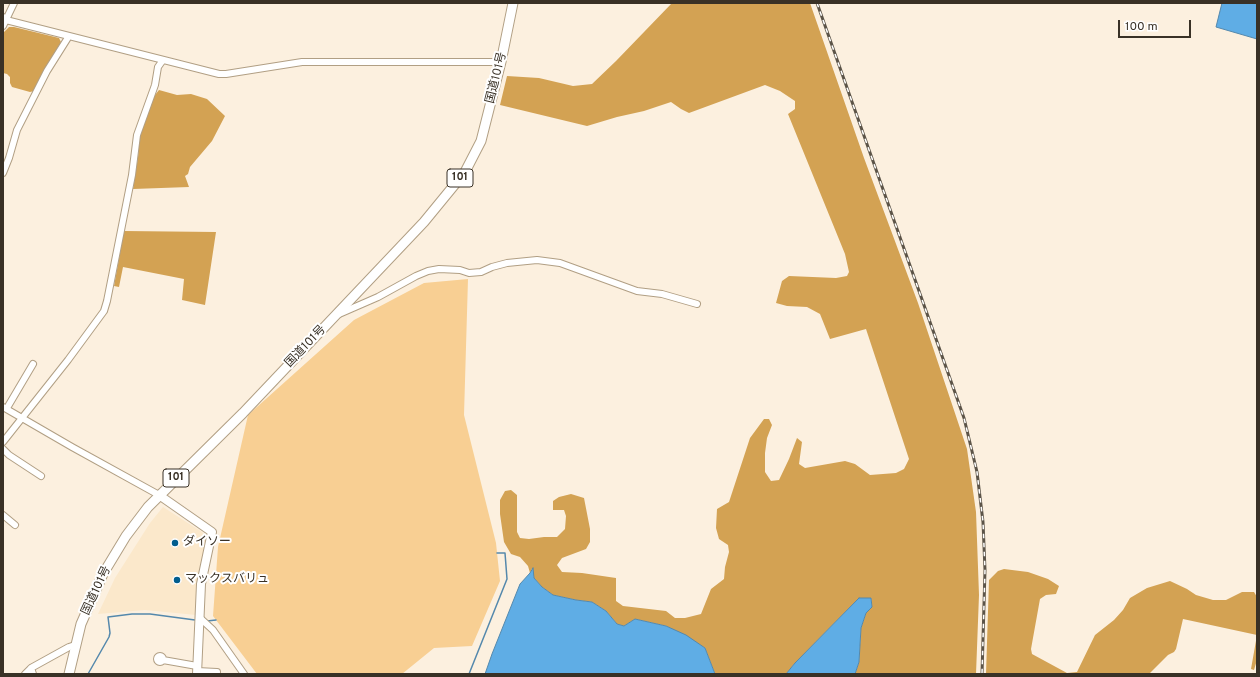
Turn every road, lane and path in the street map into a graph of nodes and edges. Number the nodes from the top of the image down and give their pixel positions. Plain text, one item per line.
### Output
1 (14, 3) edge
2 (513, 3) edge
3 (4, 21) edge
4 (69, 36) junction
5 (163, 60) junction
6 (501, 62) junction
7 (3, 173) edge
8 (697, 304) dead end
9 (336, 316) junction
10 (33, 364) dead end
11 (5, 407) edge
12 (22, 419) junction
13 (3, 442) edge
14 (3, 449) edge
15 (41, 476) dead end
16 (159, 495) junction
17 (3, 515) edge
18 (15, 525) dead end
19 (200, 618) junction
20 (75, 645) junction
21 (163, 660) dead end
22 (197, 670) edge
23 (32, 671) edge
24 (217, 672) dead end
25 (25, 674) edge
26 (69, 674) edge
27 (244, 674) edge

1 - 3 street
2 - 6 highway, 国道101号 / 101
3 - 4 street
4 - 5 street
4 - 7 street
5 - 6 street
5 - 12 street
6 - 9 highway, 国道101号 / 101
8 - 9 street
9 - 16 highway, 国道101号 / 101
10 - 11 street
11 - 12 street
12 - 13 street
12 - 16 street
14 - 15 street
16 - 19 main road
16 - 20 highway, 国道101号 / 101
17 - 18 street
19 - 22 main road
19 - 27 street
20 - 23 street
20 - 26 highway, 国道101号 / 101
21 - 22 street
22 - 24 street
23 - 25 street

